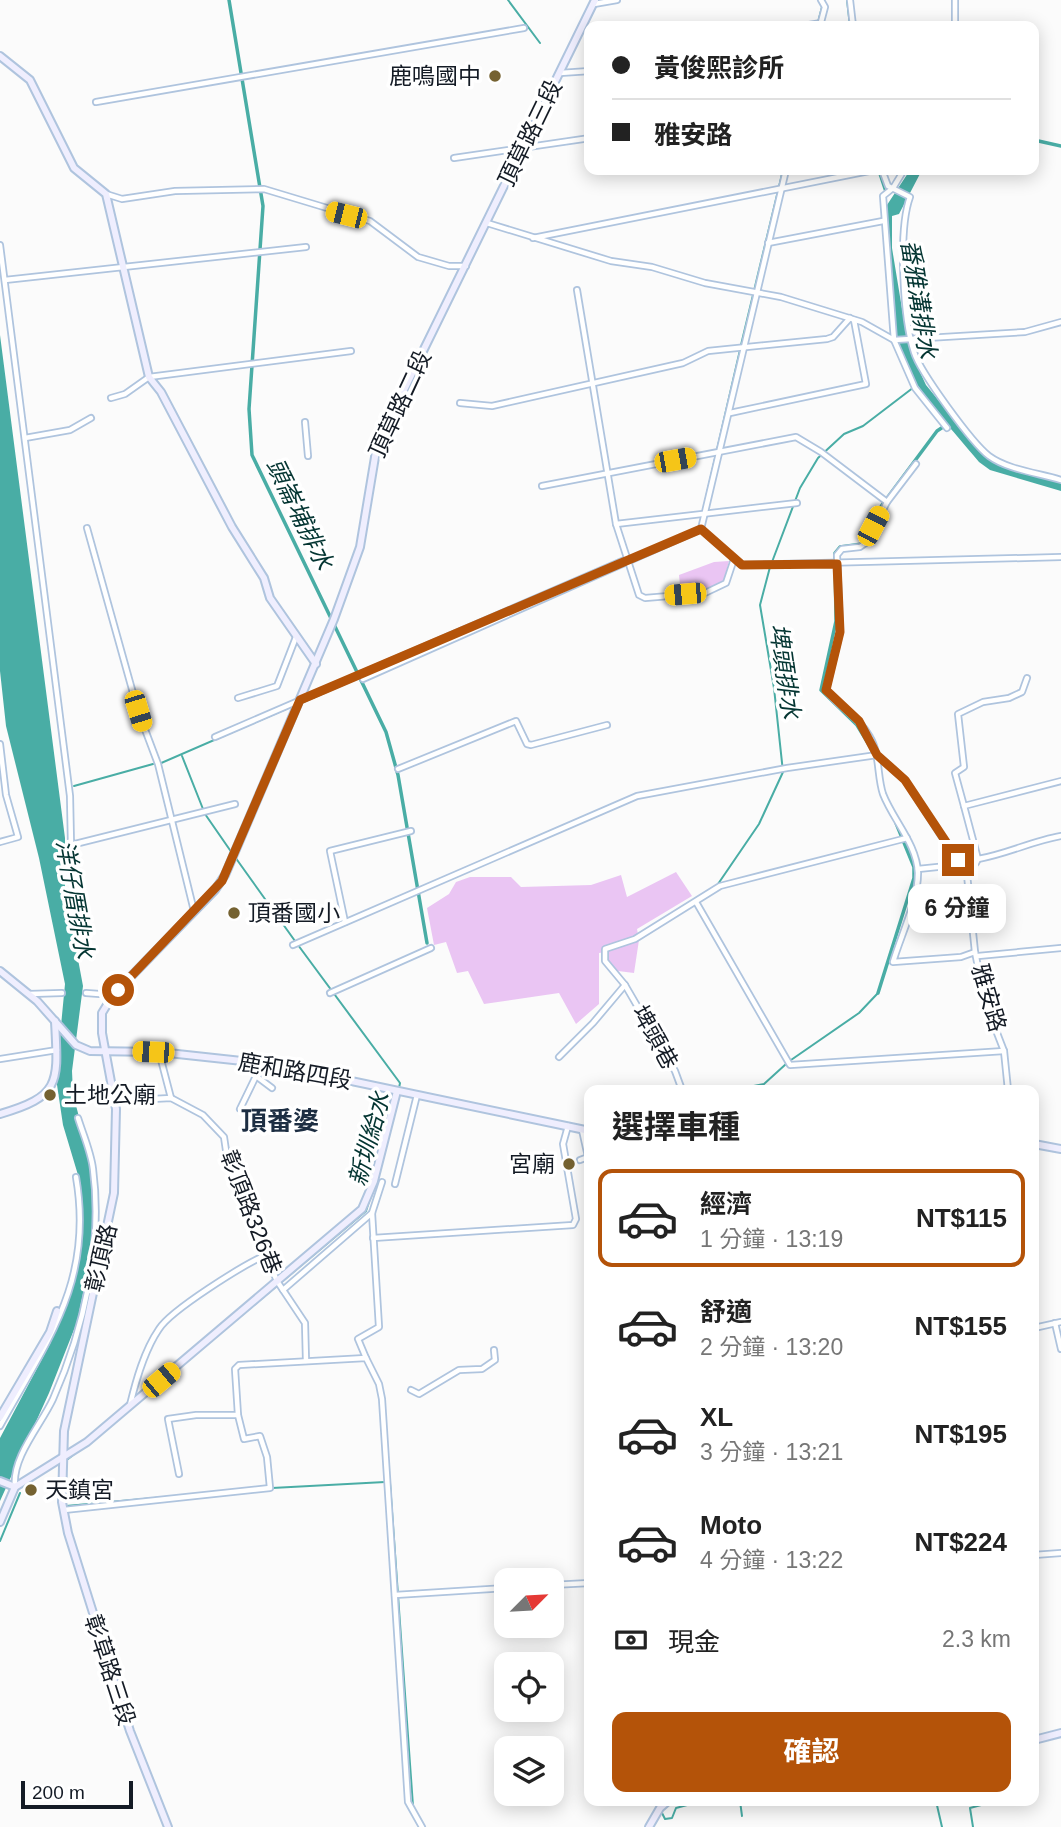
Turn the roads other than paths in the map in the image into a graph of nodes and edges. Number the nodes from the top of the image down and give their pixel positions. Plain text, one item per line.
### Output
1 (617, 0) edge
2 (821, 0) edge
3 (850, 0) edge
4 (955, 0) edge
5 (594, 2) edge
6 (585, 21) edge
7 (821, 21) edge
8 (852, 21) edge
9 (956, 21) edge
10 (584, 23) edge
11 (524, 28) dead end
12 (0, 56) edge
13 (584, 71) edge
14 (560, 72) junction
15 (96, 102) dead end
16 (584, 139) edge
17 (523, 149) junction
18 (454, 159) dead end
19 (785, 175) edge
20 (847, 175) edge
21 (884, 175) edge
22 (901, 175) edge
23 (782, 187) junction
24 (893, 188) junction
25 (106, 194) junction
26 (883, 221) junction
27 (486, 223) junction
28 (532, 238) junction
29 (768, 243) junction
30 (0, 245) edge
31 (306, 247) dead end
32 (466, 266) junction
33 (122, 267) junction
34 (5, 280) junction
35 (578, 290) dead end
36 (756, 290) junction
37 (852, 319) junction
38 (1061, 323) edge
39 (894, 340) junction
40 (911, 341) junction
41 (744, 346) junction
42 (351, 351) dead end
43 (149, 377) junction
44 (591, 382) junction
45 (111, 398) dead end
46 (460, 403) dead end
47 (730, 413) junction
48 (91, 418) dead end
49 (305, 422) dead end
50 (947, 428) dead end
51 (25, 438) junction
52 (720, 452) junction
53 (308, 456) dead end
54 (916, 464) dead end
55 (608, 473) junction
56 (1061, 480) edge
57 (542, 486) dead end
58 (885, 501) junction
59 (795, 503) dead end
60 (703, 516) junction
61 (616, 524) junction
62 (87, 528) dead end
63 (701, 529) junction
64 (1061, 557) edge
65 (734, 559) junction
66 (628, 561) junction
67 (837, 564) junction
68 (297, 636) junction
69 (316, 664) junction
70 (1027, 678) dead end
71 (363, 679) dead end
72 (238, 698) dead end
73 (300, 700) junction
74 (607, 725) dead end
75 (215, 737) dead end
76 (0, 744) edge
77 (877, 755) junction
78 (398, 769) dead end
79 (1061, 781) edge
80 (3, 795) edge
81 (235, 804) dead end
82 (964, 806) junction
83 (170, 822) junction
84 (408, 832) dead end
85 (1061, 836) edge
86 (904, 839) junction
87 (0, 842) edge
88 (978, 859) junction
89 (963, 866) junction
90 (918, 869) junction
91 (696, 902) junction
92 (194, 911) junction
93 (345, 922) junction
94 (293, 945) dead end
95 (431, 948) dead end
96 (1061, 948) edge
97 (976, 954) junction
98 (0, 971) edge
99 (625, 985) junction
100 (61, 993) dead end
101 (86, 993) dead end
102 (330, 993) dead end
103 (29, 994) junction
104 (113, 995) junction
105 (57, 1024) junction
106 (57, 1050) junction
107 (1004, 1051) junction
108 (159, 1052) junction
109 (104, 1053) junction
110 (559, 1057) dead end
111 (0, 1059) edge
112 (262, 1063) junction
113 (256, 1076) junction
114 (680, 1085) edge
115 (1007, 1085) edge
116 (272, 1088) dead end
117 (397, 1091) junction
118 (417, 1095) junction
119 (171, 1098) junction
120 (115, 1101) junction
121 (240, 1109) dead end
122 (0, 1114) edge
123 (78, 1118) dead end
124 (568, 1126) junction
125 (582, 1129) joint
126 (584, 1138) edge
127 (1039, 1145) edge
128 (1061, 1149) edge
129 (584, 1158) edge
130 (580, 1160) dead end
131 (76, 1177) dead end
132 (382, 1182) dead end
133 (395, 1184) dead end
134 (372, 1213) junction
135 (373, 1238) junction
136 (266, 1255) junction
137 (280, 1285) junction
138 (57, 1311) dead end
139 (1058, 1322) edge
140 (1039, 1327) edge
141 (1061, 1349) edge
142 (494, 1350) dead end
143 (366, 1358) junction
144 (306, 1361) junction
145 (411, 1390) dead end
146 (130, 1406) junction
147 (238, 1415) junction
148 (0, 1417) edge
149 (0, 1426) edge
150 (62, 1463) junction
151 (179, 1474) dead end
152 (0, 1480) edge
153 (16, 1487) junction
154 (62, 1510) junction
155 (0, 1522) edge
156 (1061, 1553) edge
157 (1039, 1555) edge
158 (584, 1583) edge
159 (564, 1584) edge
160 (494, 1589) edge
161 (395, 1595) junction
162 (1061, 1733) edge
163 (1039, 1739) edge
164 (662, 1806) edge
165 (168, 1827) edge
166 (422, 1827) edge
167 (649, 1827) edge

1 - 5 street
2 - 7 street
3 - 8 street
4 - 9 street
5 - 6 street, 頂草路三段
10 - 14 street, 頂草路三段
11 - 15 street
12 - 25 street
13 - 14 street
14 - 17 street, 頂草路三段
16 - 17 street
17 - 18 street
17 - 27 street, 頂草路三段
19 - 23 street
20 - 23 street
21 - 24 street
22 - 24 street
23 - 28 street
23 - 29 street
24 - 26 street
24 - 40 street
25 - 32 street
25 - 33 street
26 - 29 street
26 - 39 street
27 - 28 street
27 - 32 street, 頂草路三段
28 - 36 street
29 - 36 street
30 - 34 street
31 - 33 street
32 - 69 street, 頂草路二段
33 - 34 street
33 - 43 street
34 - 51 street
35 - 44 street
36 - 37 street
36 - 41 street
37 - 39 street
37 - 41 street
37 - 47 street
38 - 40 street
39 - 40 street
39 - 50 street
40 - 56 street
41 - 44 street
41 - 47 street
42 - 43 street
43 - 45 street
43 - 68 street
44 - 46 street
44 - 55 street
47 - 52 street
48 - 51 street
49 - 53 street
51 - 83 street
52 - 55 street
52 - 58 street
52 - 60 street
54 - 58 street
55 - 57 street
55 - 61 street
58 - 67 street
59 - 60 street
60 - 61 street
60 - 63 street
61 - 66 street
62 - 83 street
63 - 65 street
63 - 66 street
64 - 67 street
65 - 66 street
65 - 67 street
66 - 71 street
66 - 73 street
67 - 77 street
68 - 69 street
68 - 72 street
69 - 73 street, 頂草路二段
70 - 82 street
73 - 75 street
73 - 92 street, 頂草路二段
74 - 78 street
76 - 80 street
77 - 86 street
77 - 89 street, 雅安路
77 - 93 street
79 - 82 street
80 - 87 street
81 - 83 street
82 - 88 street
83 - 92 street
84 - 93 street
85 - 88 street
86 - 90 street
86 - 91 street
88 - 89 street
89 - 90 street
89 - 97 street, 雅安路
90 - 97 street
91 - 99 street, 埤頭巷
91 - 107 street
92 - 104 street, 頂草路二段
93 - 94 street
95 - 102 street
96 - 97 street
97 - 107 street, 雅安路
98 - 103 street
99 - 110 street
99 - 114 street, 埤頭巷
100 - 103 street
101 - 104 street
103 - 105 street
104 - 109 street, 彰頂路
105 - 106 street
105 - 109 street, 鹿和路四段
106 - 111 street
106 - 122 street
107 - 115 street, 雅安路
108 - 109 street, 鹿和路四段
108 - 112 street, 鹿和路四段
108 - 119 street
109 - 120 street, 彰頂路
112 - 113 street
112 - 117 street, 鹿和路四段
113 - 116 street
113 - 121 street
117 - 118 street, 鹿和路四段
117 - 137 street
118 - 124 street, 鹿和路四段
118 - 133 street
119 - 120 street
119 - 136 street, 彰頂路326巷
120 - 150 street, 彰頂路
123 - 153 street
124 - 125 street, 鹿和路四段
124 - 135 street
125 - 126 street
127 - 128 street
129 - 130 street
131 - 149 street
132 - 134 street
134 - 135 street
134 - 137 street
135 - 143 street
136 - 137 street, 彰頂路326巷
136 - 146 street
137 - 144 street, 彰頂路326巷
137 - 146 street
138 - 148 street
139 - 140 street
139 - 141 street
142 - 145 street
143 - 144 street
143 - 161 street
144 - 147 street
146 - 150 street
147 - 151 street
147 - 154 street
150 - 153 street
150 - 154 street, 彰頂路
152 - 153 street
153 - 155 street
154 - 165 street, 彰草路三段
156 - 157 street
158 - 159 street
160 - 161 street
161 - 166 street
162 - 163 street
164 - 167 street

